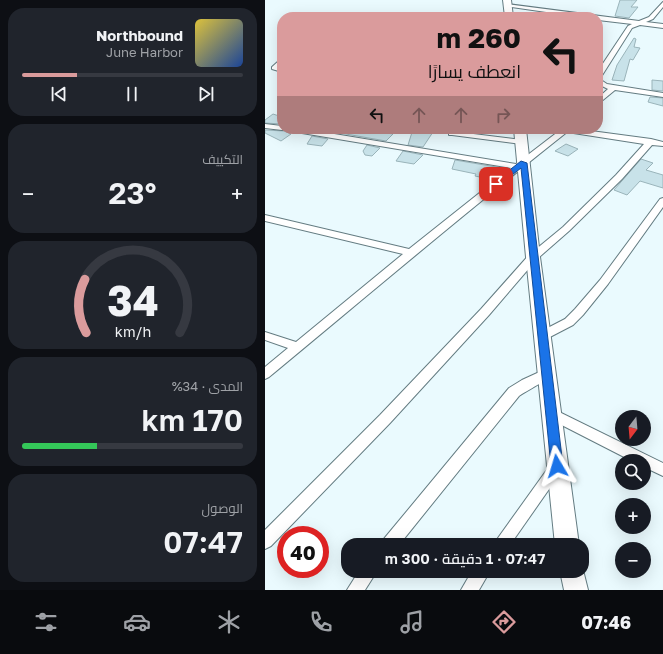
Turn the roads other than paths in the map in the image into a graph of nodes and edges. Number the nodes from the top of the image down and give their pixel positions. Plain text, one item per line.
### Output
1 (507, 3) edge
2 (663, 4) edge
3 (563, 12) edge
4 (603, 18) edge
5 (638, 22) junction
6 (663, 26) edge
7 (603, 69) edge
8 (603, 85) edge
9 (613, 88) junction
10 (663, 95) edge
11 (603, 97) edge
12 (265, 126) edge
13 (277, 127) edge
14 (322, 134) edge
15 (475, 134) edge
16 (557, 134) edge
17 (600, 134) edge
18 (521, 136) edge
19 (651, 141) junction
20 (663, 144) edge
21 (521, 165) junction
22 (663, 201) edge
23 (265, 218) edge
24 (412, 253) junction
25 (533, 257) junction
26 (265, 336) edge
27 (542, 336) junction
28 (299, 346) junction
29 (265, 374) edge
30 (546, 374) junction
31 (551, 413) junction
32 (557, 466) junction
33 (663, 470) edge
34 (395, 538) edge
35 (506, 538) edge
36 (566, 538) edge
37 (265, 541) edge
38 (364, 578) edge
39 (477, 578) edge
40 (574, 578) edge
41 (355, 590) edge
42 (469, 590) edge
43 (577, 590) edge

1 - 3 street
2 - 5 street
4 - 5 street
5 - 6 street
5 - 7 street
8 - 9 street
9 - 10 street
9 - 11 street
12 - 13 street
14 - 21 street
15 - 18 street
16 - 21 street
17 - 19 street
18 - 21 street
19 - 20 street
19 - 25 street
21 - 24 street
21 - 25 street
22 - 27 street
23 - 24 street
24 - 28 street
25 - 27 street
25 - 37 street
26 - 28 street
27 - 30 street
28 - 29 street
30 - 31 street
30 - 34 street
31 - 32 street
31 - 33 street
32 - 35 street
32 - 36 street
38 - 41 street
39 - 42 street
40 - 43 street

